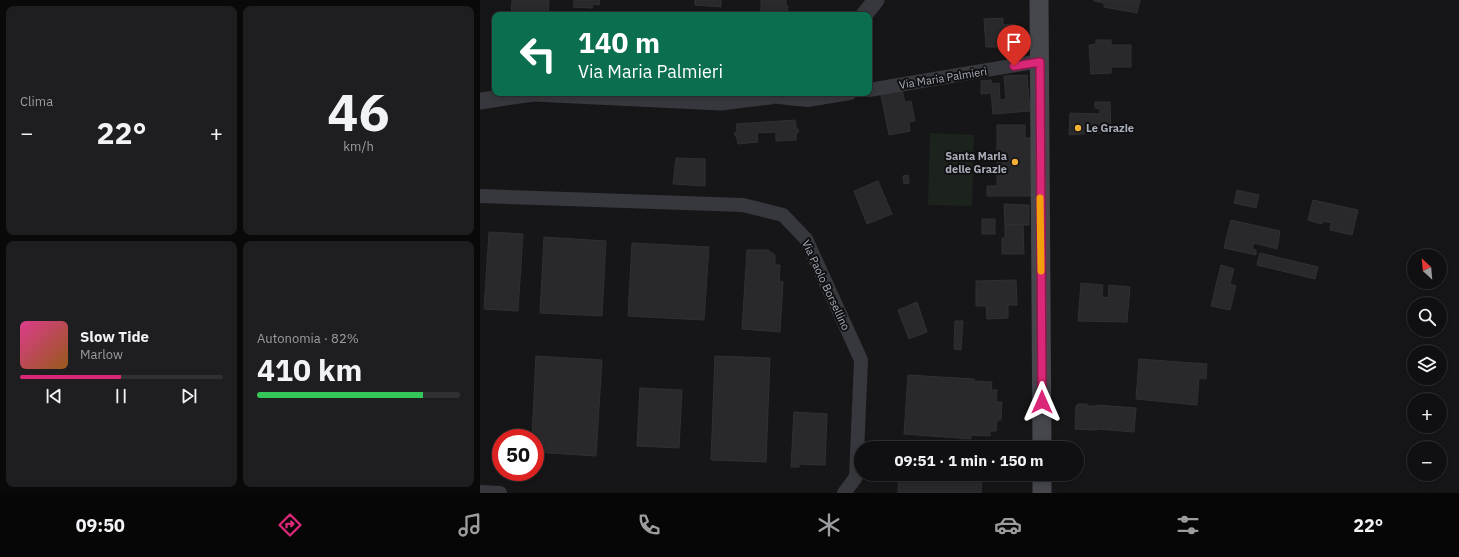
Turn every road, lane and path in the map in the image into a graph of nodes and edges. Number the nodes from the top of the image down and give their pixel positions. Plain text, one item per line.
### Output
1 (876, 0) edge
2 (1039, 0) edge
3 (866, 12) edge
4 (1040, 62) junction
5 (872, 90) edge
6 (513, 96) edge
7 (596, 96) edge
8 (766, 96) edge
9 (781, 96) edge
10 (832, 96) edge
11 (480, 101) edge
12 (480, 196) edge
13 (1042, 441) edge
14 (1042, 481) edge
15 (480, 492) edge
16 (500, 493) edge
17 (844, 493) edge
18 (1042, 493) edge

1 - 3 street
2 - 4 main road
4 - 5 street, Via Maria Palmieri
4 - 13 main road
6 - 11 street
7 - 8 street
9 - 10 street
12 - 17 street, Via Paolo Borsellino
14 - 18 main road
15 - 16 street

